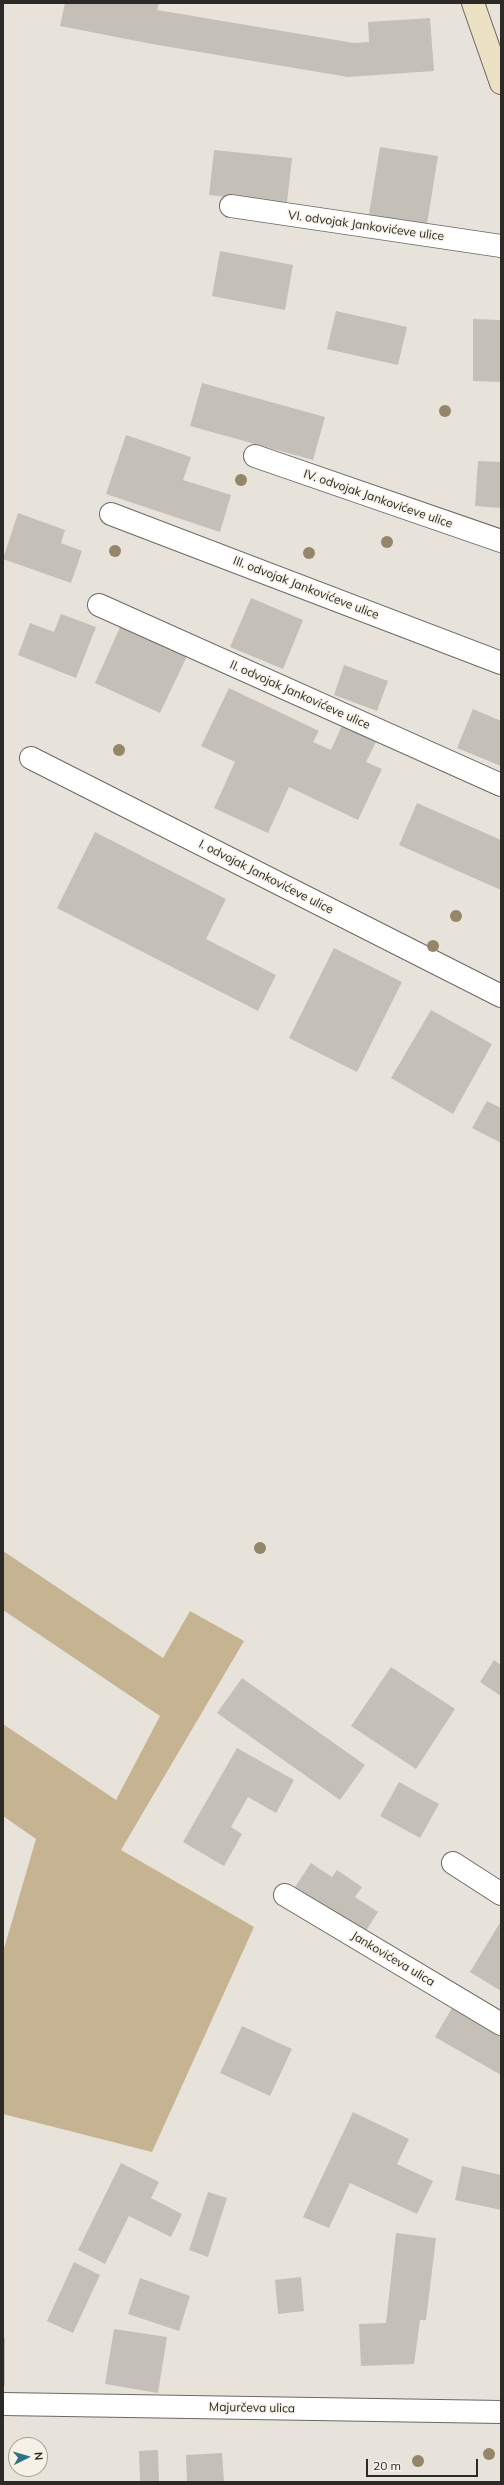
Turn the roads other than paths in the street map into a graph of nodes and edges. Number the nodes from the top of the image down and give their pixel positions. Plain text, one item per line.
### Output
1 (473, 3) edge
2 (501, 83) edge
3 (231, 206) dead end
4 (501, 246) edge
5 (255, 456) dead end
6 (111, 514) dead end
7 (501, 541) edge
8 (99, 605) dead end
9 (501, 663) edge
10 (31, 758) dead end
11 (501, 785) edge
12 (501, 996) edge
13 (453, 1863) dead end
14 (501, 1894) edge
15 (284, 1895) dead end
16 (501, 2024) edge
17 (3, 2404) edge
18 (501, 2412) edge

1 - 2 main road
3 - 4 street, VI. odvojak Jankovićeve ulice
5 - 7 street, IV. odvojak Jankovićeve ulice
6 - 9 street, III. odvojak Jankovićeve ulice
8 - 11 street, II. odvojak Jankovićeve ulice
10 - 12 street, I. odvojak Jankovićeve ulice
13 - 14 street
15 - 16 street, Jankovićeva ulica
17 - 18 street, Majurčeva ulica

